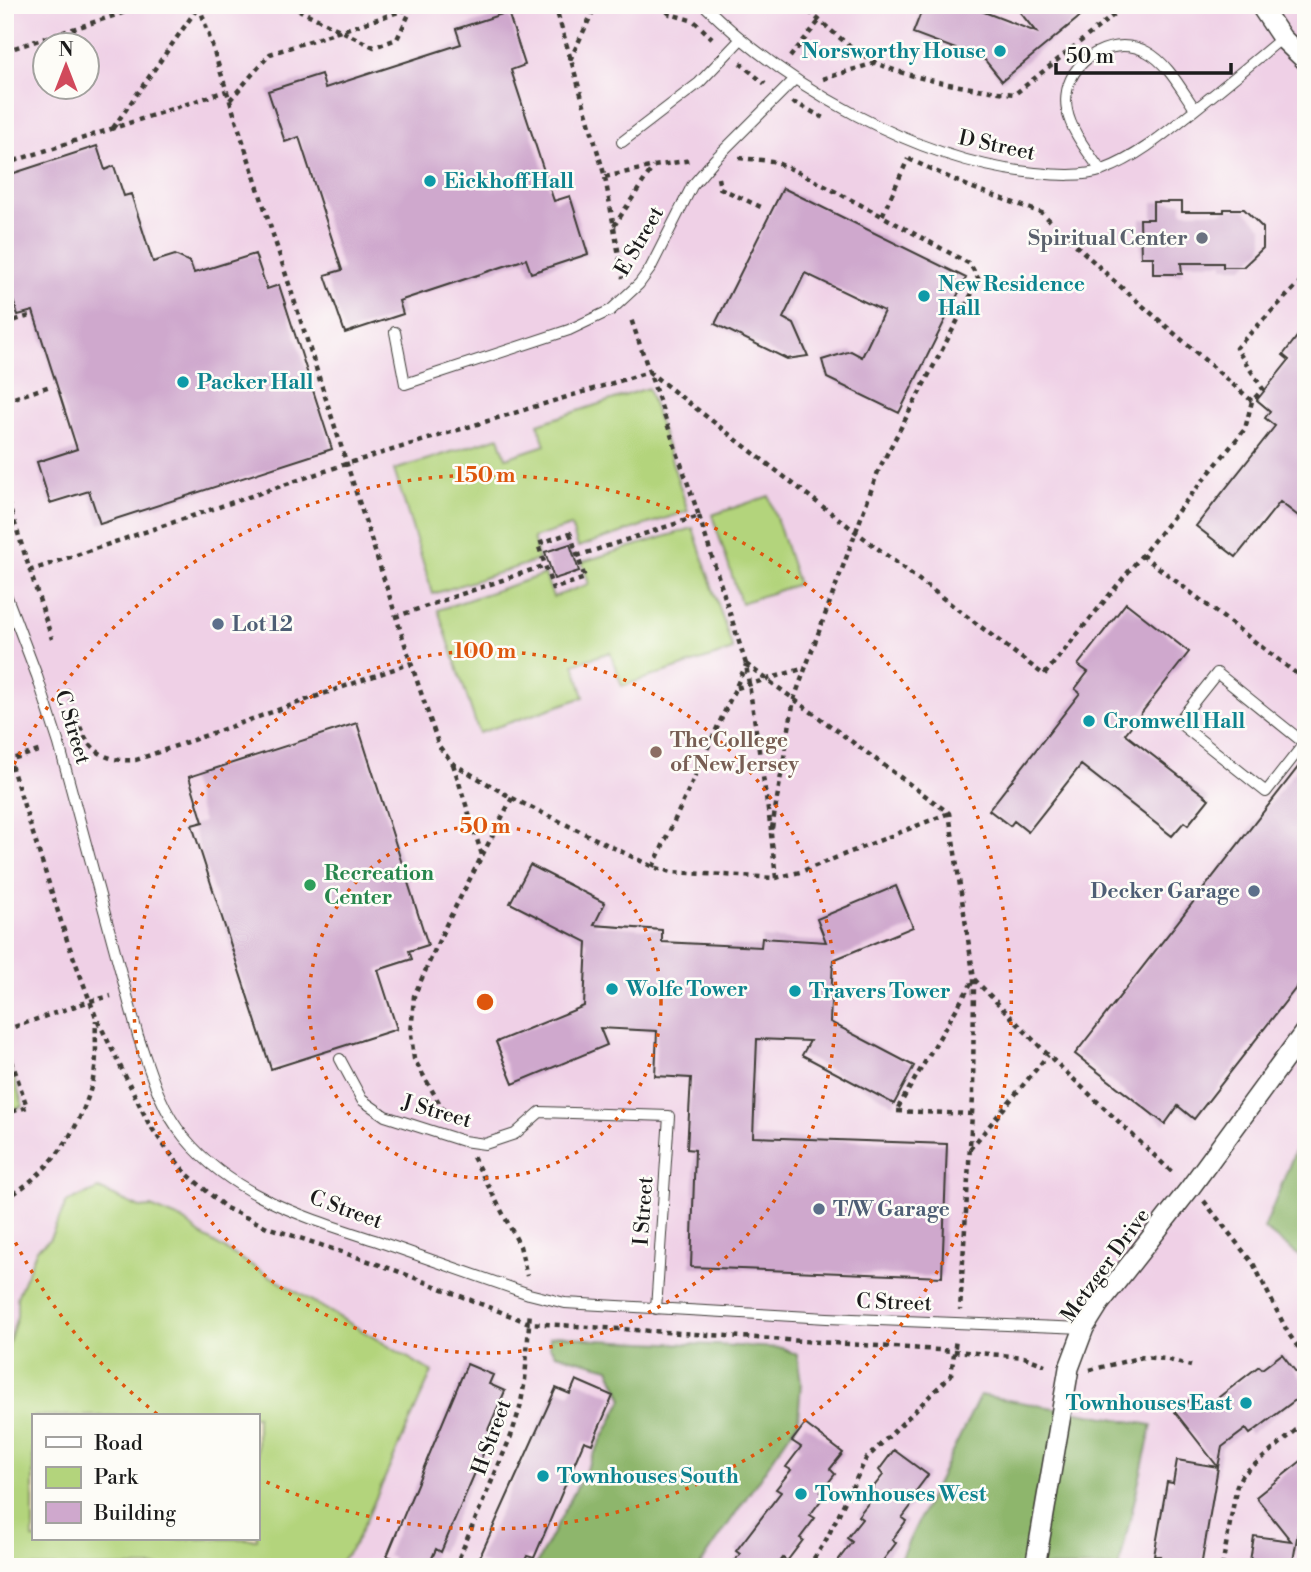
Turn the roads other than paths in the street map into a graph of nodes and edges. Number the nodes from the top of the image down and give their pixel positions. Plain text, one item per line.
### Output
1 (704, 5) edge
2 (1260, 5) edge
3 (1282, 38) junction
4 (741, 39) junction
5 (1306, 61) edge
6 (794, 79) junction
7 (1195, 109) junction
8 (622, 142) dead end
9 (1101, 171) junction
10 (395, 332) dead end
11 (5, 592) edge
12 (1305, 742) edge
13 (1306, 1030) edge
14 (340, 1059) dead end
15 (669, 1116) joint
16 (656, 1309) junction
17 (1084, 1328) junction
18 (1035, 1567) edge

1 - 4 lane, D Street
2 - 3 street
3 - 5 street
3 - 7 lane, D Street
4 - 6 lane, D Street
4 - 8 lane
6 - 9 lane, D Street
6 - 10 lane, E Street
7 - 9 lane, D Street
7 - 9 lane
11 - 16 lane, C Street
12 - 12 lane
13 - 17 street, Metzger Drive
14 - 15 lane, J Street
15 - 16 lane, I Street
16 - 17 lane, C Street
17 - 18 street, Metzger Drive

